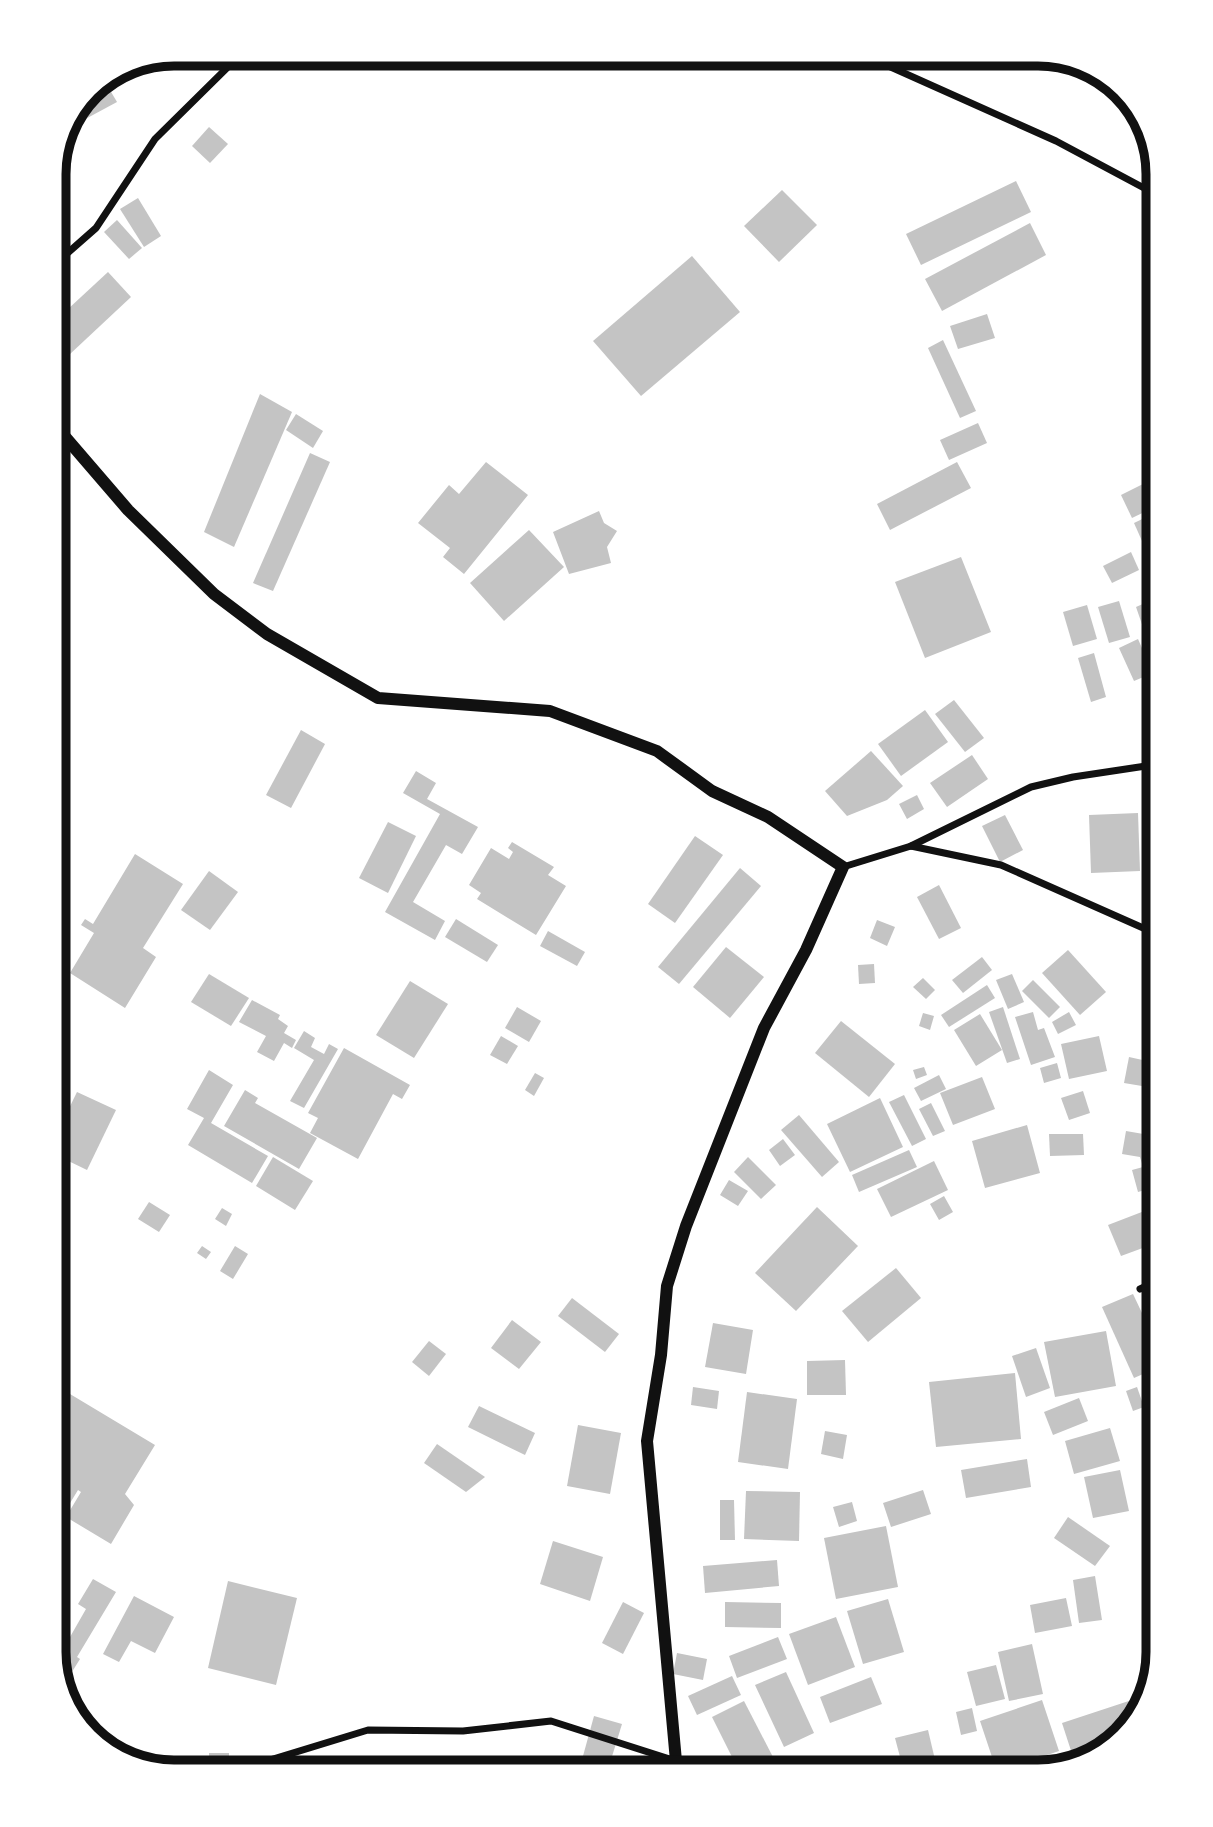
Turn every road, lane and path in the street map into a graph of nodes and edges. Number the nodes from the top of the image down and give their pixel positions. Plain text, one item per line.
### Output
1 (228, 67) edge
2 (891, 67) edge
3 (1146, 189) edge
4 (67, 254) edge
5 (67, 439) edge
6 (1146, 766) edge
7 (911, 846) junction
8 (843, 867) junction
9 (1146, 929) edge
10 (1146, 1286) edge
11 (1140, 1289) dead end
12 (270, 1760) edge
13 (658, 1760) edge
14 (676, 1760) edge

1 - 4 street
2 - 3 street
5 - 8 street
6 - 7 street
7 - 8 street
7 - 9 street
8 - 14 street
10 - 11 street
12 - 13 street

